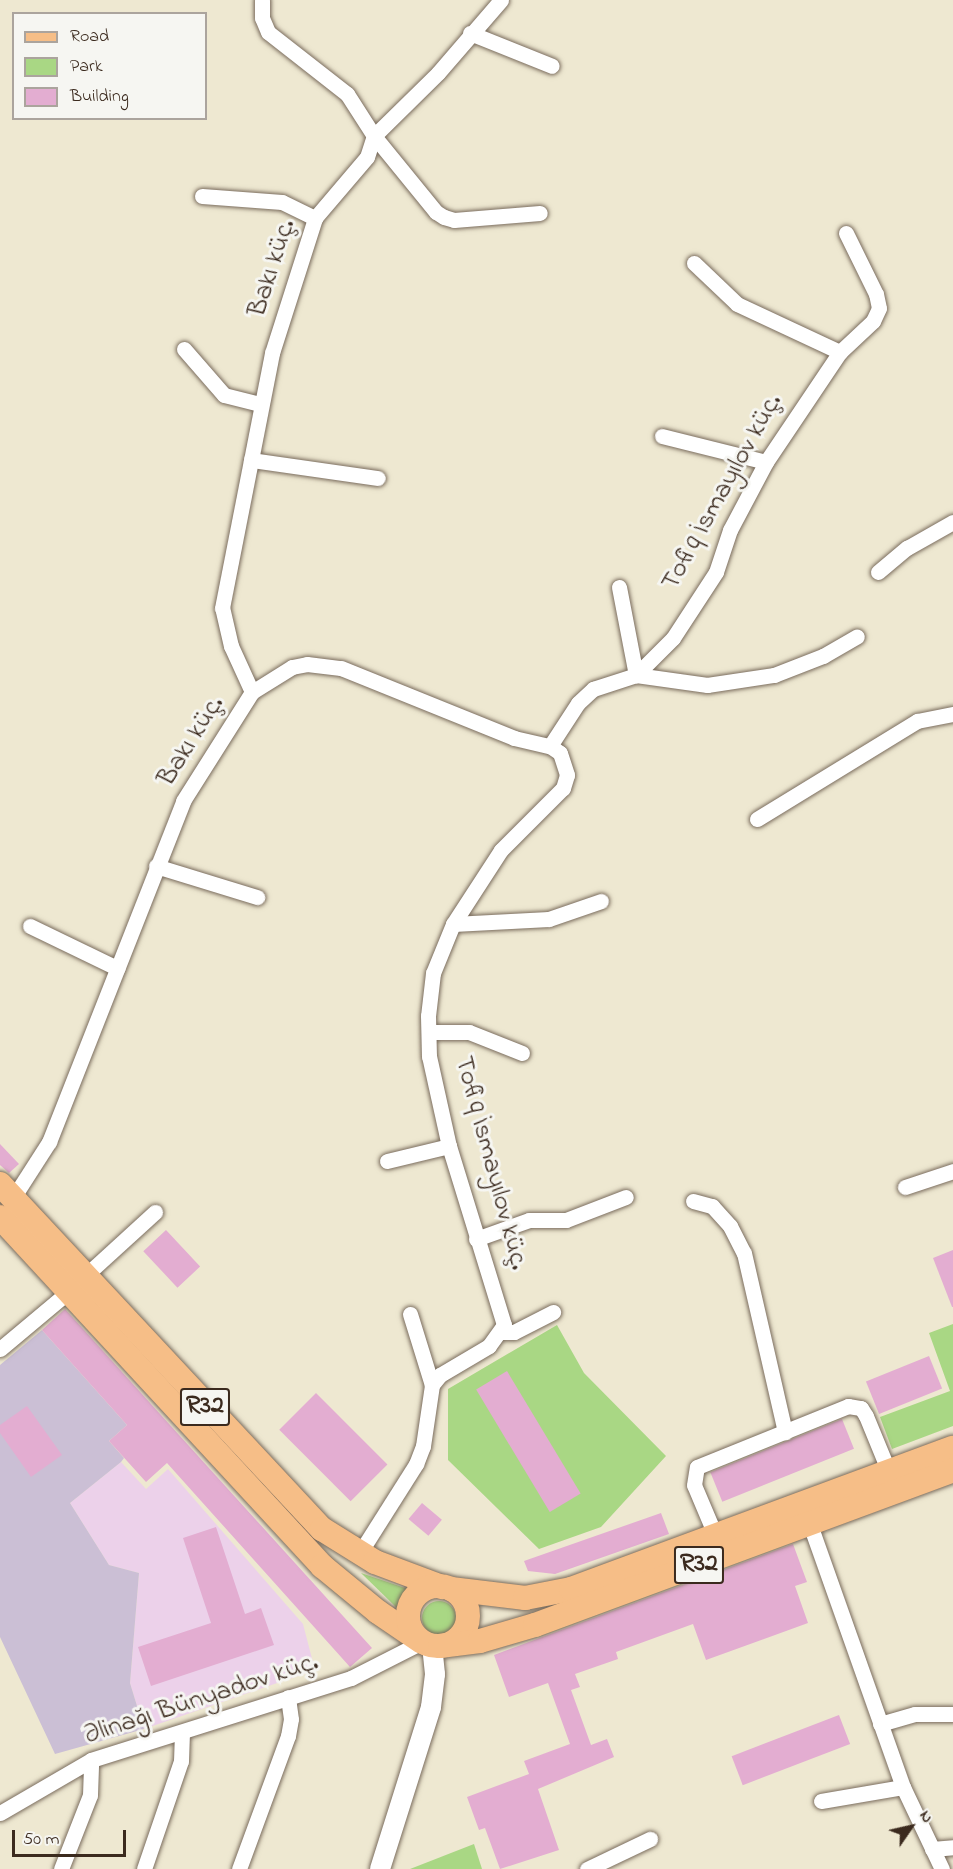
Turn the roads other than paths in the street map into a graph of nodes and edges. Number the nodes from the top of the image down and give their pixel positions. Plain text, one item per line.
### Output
1 (262, 0) edge
2 (501, 0) edge
3 (470, 33) junction
4 (552, 66) dead end
5 (374, 136) junction
6 (202, 196) dead end
7 (540, 213) dead end
8 (315, 218) junction
9 (846, 233) dead end
10 (694, 263) dead end
11 (184, 349) dead end
12 (840, 352) junction
13 (261, 404) junction
14 (662, 436) dead end
15 (251, 460) junction
16 (766, 462) junction
17 (378, 478) dead end
18 (953, 522) edge
19 (878, 572) dead end
20 (619, 587) dead end
21 (857, 636) dead end
22 (636, 675) junction
23 (252, 692) junction
24 (953, 714) edge
25 (550, 746) junction
26 (757, 819) dead end
27 (156, 866) junction
28 (257, 897) dead end
29 (601, 902) dead end
30 (453, 924) junction
31 (30, 926) dead end
32 (117, 968) junction
33 (429, 1032) junction
34 (522, 1053) dead end
35 (449, 1146) junction
36 (387, 1161) dead end
37 (953, 1171) edge
38 (905, 1187) dead end
39 (626, 1197) dead end
40 (4, 1199) edge
41 (693, 1202) dead end
42 (155, 1212) dead end
43 (476, 1239) junction
44 (77, 1284) junction
45 (553, 1312) dead end
46 (410, 1314) dead end
47 (501, 1332) junction
48 (0, 1349) edge
49 (432, 1385) junction
50 (785, 1432) junction
51 (953, 1448) edge
52 (953, 1470) edge
53 (889, 1472) junction
54 (806, 1514) junction
55 (716, 1537) junction
56 (359, 1554) junction
57 (446, 1588) junction
58 (432, 1645) junction
59 (288, 1697) junction
60 (953, 1714) edge
61 (880, 1724) junction
62 (182, 1732) junction
63 (91, 1760) junction
64 (903, 1787) junction
65 (821, 1801) dead end
66 (0, 1813) edge
67 (650, 1839) dead end
68 (953, 1847) edge
69 (932, 1848) junction
70 (61, 1869) edge
71 (144, 1869) edge
72 (239, 1869) edge
73 (380, 1869) edge
74 (587, 1869) edge
75 (942, 1869) edge

1 - 5 street
2 - 3 street, Bakı küç.
3 - 4 street
3 - 5 street, Bakı küç.
5 - 7 street
5 - 8 street, Bakı küç.
6 - 8 street
8 - 13 street, Bakı küç.
9 - 12 street, Tofiq İsmayılov küç.
10 - 12 street
11 - 13 street
12 - 16 street, Tofiq İsmayılov küç.
13 - 15 street, Bakı küç.
14 - 16 street
15 - 17 street
15 - 23 street, Bakı küç.
16 - 22 street, Tofiq İsmayılov küç.
18 - 19 street
20 - 22 street
21 - 22 street
22 - 25 street, Tofiq İsmayılov küç.
23 - 25 street
23 - 27 street, Bakı küç.
24 - 26 street
25 - 30 street, Tofiq İsmayılov küç.
27 - 28 street
27 - 32 street, Bakı küç.
29 - 30 street
30 - 33 street, Tofiq İsmayılov küç.
31 - 32 street
32 - 40 street, Bakı küç.
33 - 34 street
33 - 35 street, Tofiq İsmayılov küç.
35 - 36 street
35 - 43 street, Tofiq İsmayılov küç.
37 - 38 street
39 - 43 street
40 - 44 main road, R32
41 - 50 street
42 - 44 street
43 - 47 street, Tofiq İsmayılov küç.
44 - 48 street
44 - 56 main road, R32
44 - 58 main road, R32
45 - 47 street
46 - 49 street
47 - 49 street
49 - 56 street
50 - 53 street
50 - 55 street
51 - 53 main road, R32
52 - 54 main road, R32
53 - 54 main road, R32
54 - 55 main road, R32
54 - 58 main road, R32
54 - 61 street
55 - 57 main road, R32
56 - 57 main road, R32
57 - 58 main road
57 - 58 main road
58 - 59 street, Əlinağı Bünyadov küç.
58 - 73 street
59 - 62 street, Əlinağı Bünyadov küç.
59 - 72 street
60 - 61 street
61 - 64 street
62 - 63 street, Əlinağı Bünyadov küç.
62 - 71 street
63 - 66 street, Əlinağı Bünyadov küç.
63 - 70 street
64 - 65 street
64 - 69 street
67 - 74 street
68 - 69 street
69 - 75 street

